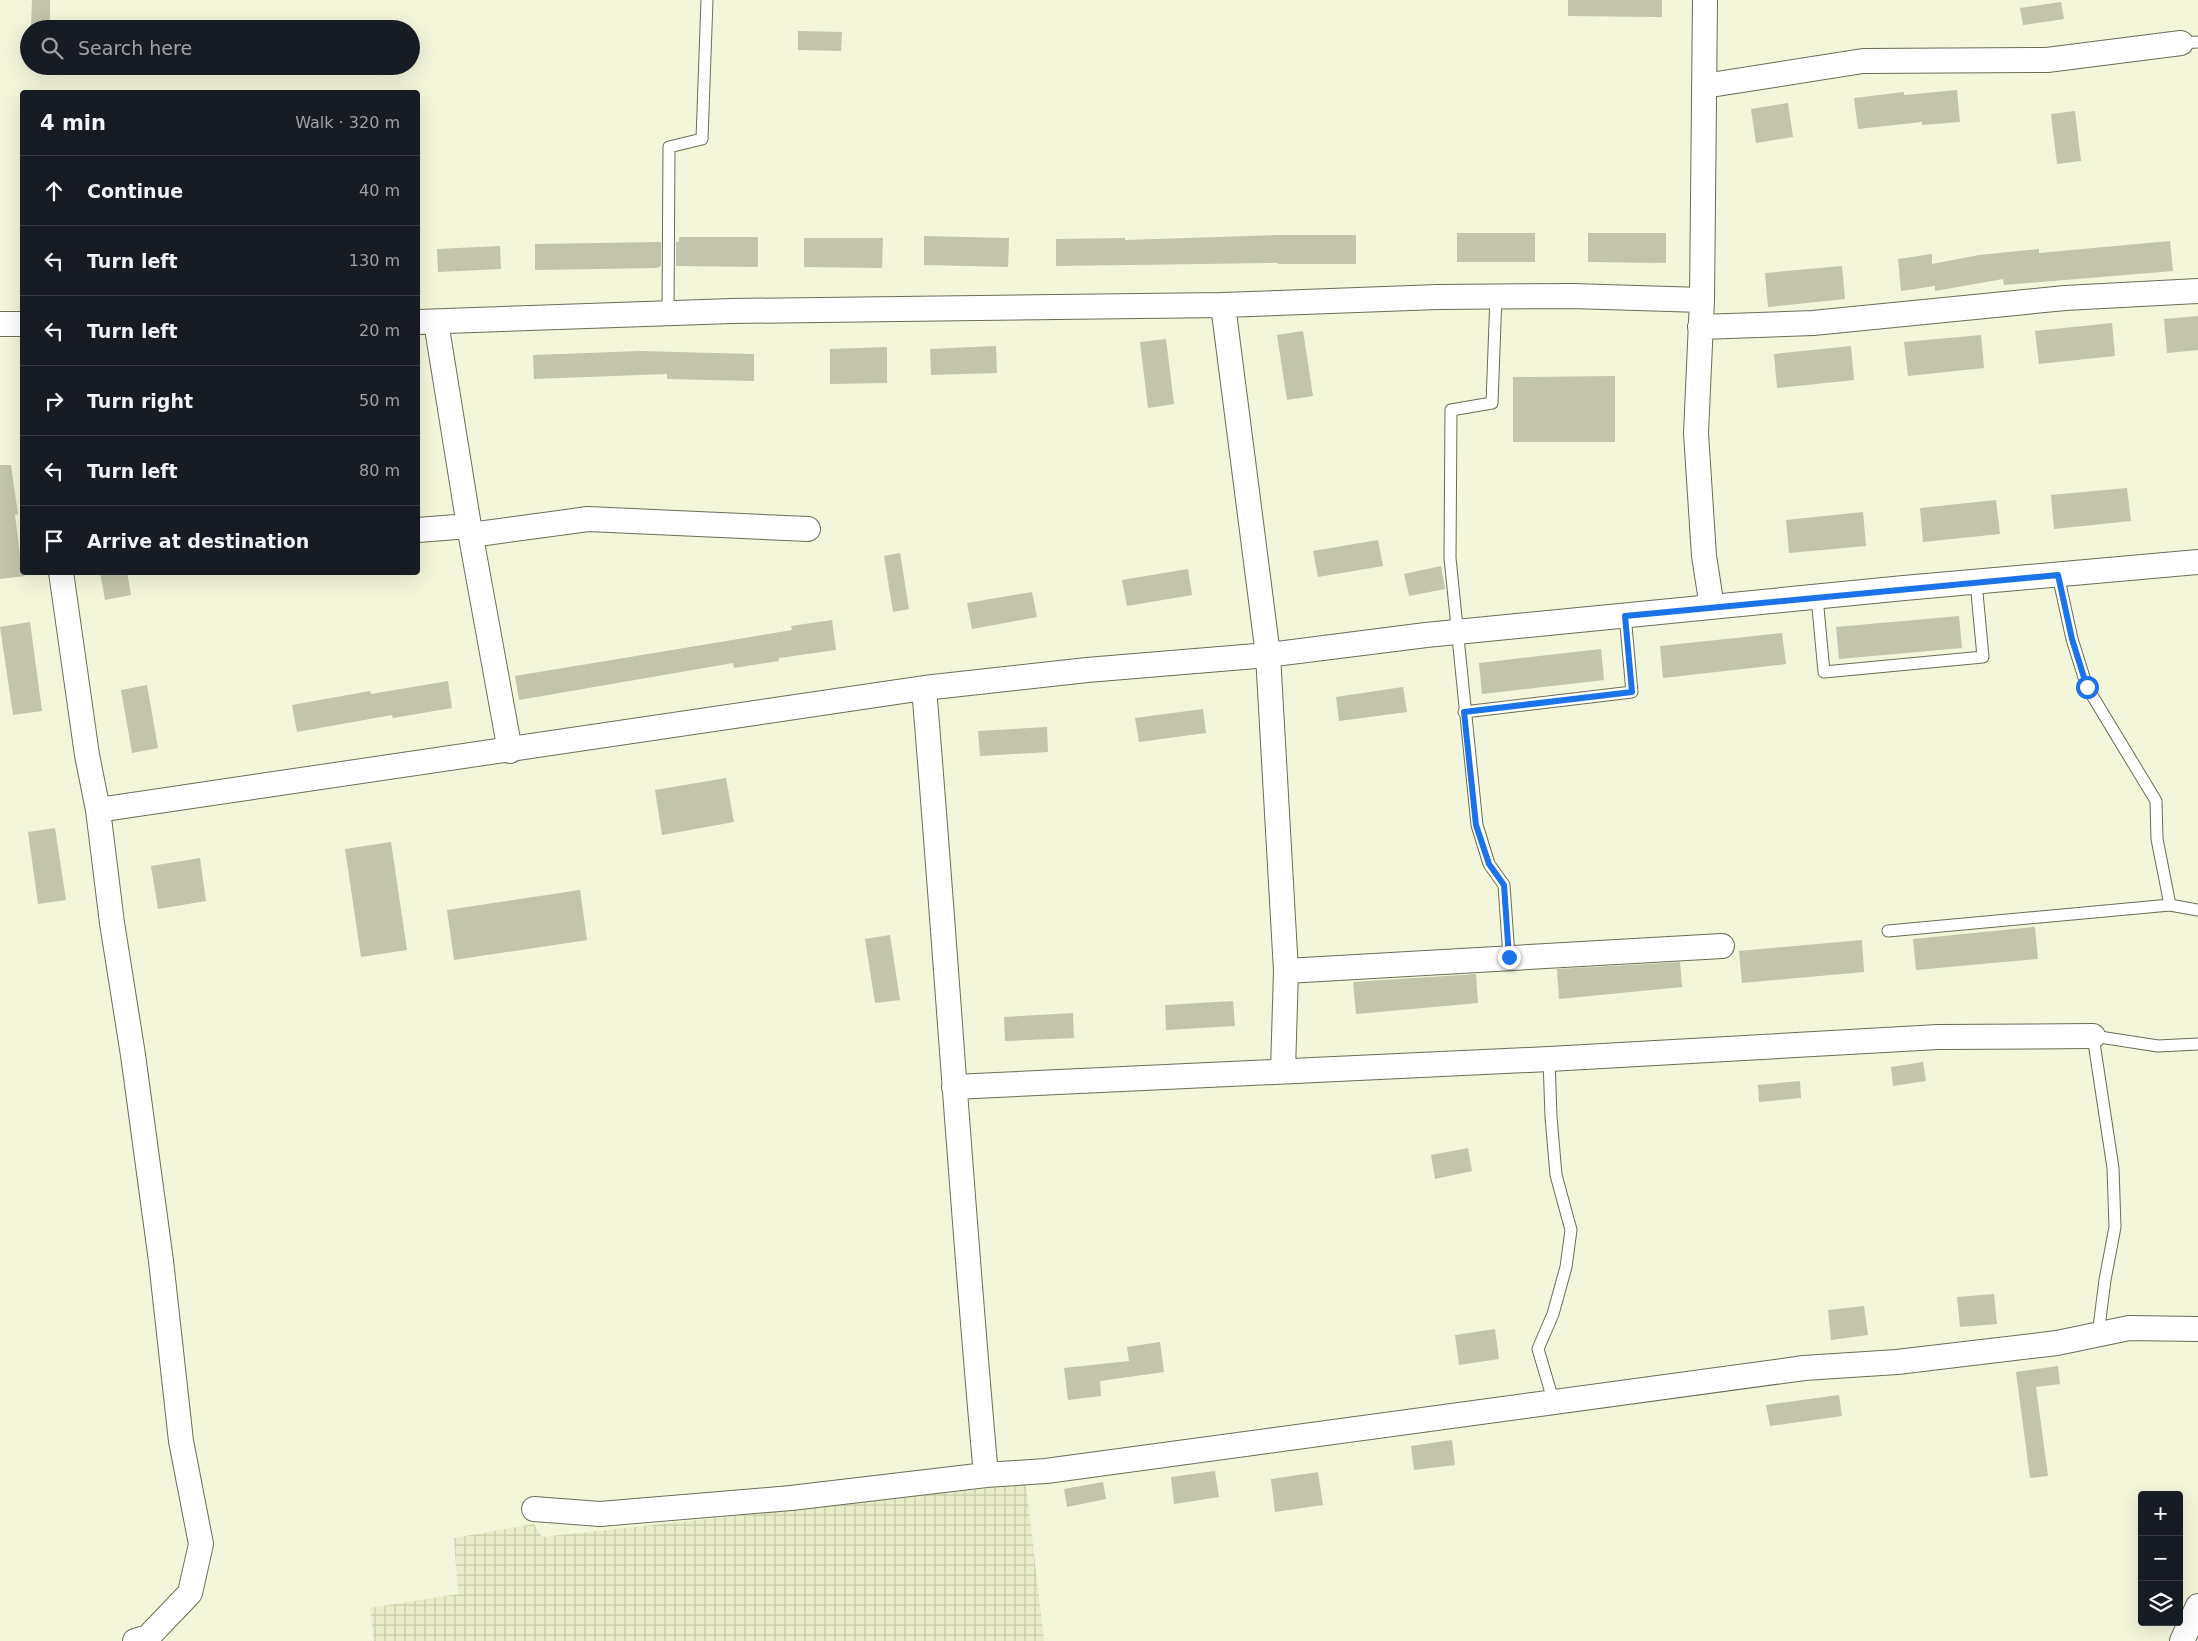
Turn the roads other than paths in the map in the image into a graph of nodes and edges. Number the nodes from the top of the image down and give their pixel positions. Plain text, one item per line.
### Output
1 (707, 0) edge
2 (1705, 0) edge
3 (2189, 43) edge
4 (1704, 86) junction
5 (2198, 291) edge
6 (1496, 296) junction
7 (1702, 300) junction
8 (1223, 305) junction
9 (668, 313) junction
10 (427, 322) edge
11 (0, 324) edge
12 (20, 324) edge
13 (1700, 327) junction
14 (808, 529) dead end
15 (420, 530) edge
16 (470, 531) junction
17 (2198, 562) edge
18 (61, 575) edge
19 (2058, 575) junction
20 (1976, 582) junction
21 (1817, 597) junction
22 (1712, 607) junction
23 (1625, 616) junction
24 (1458, 632) junction
25 (1268, 655) junction
26 (924, 688) junction
27 (1464, 712) junction
28 (510, 751) junction
29 (98, 810) junction
30 (2170, 905) junction
31 (2198, 910) edge
32 (1888, 931) dead end
33 (1722, 946) dead end
34 (1509, 957) junction
35 (1286, 972) junction
36 (2093, 1036) junction
37 (2198, 1044) edge
38 (1550, 1059) junction
39 (1284, 1070) junction
40 (954, 1087) junction
41 (2198, 1329) edge
42 (2098, 1335) junction
43 (1554, 1402) junction
44 (986, 1474) junction
45 (534, 1509) dead end
46 (2198, 1606) edge
47 (135, 1641) edge
48 (2182, 1641) edge

1 - 9 lane
2 - 4 street
3 - 4 street
4 - 7 street
5 - 13 street
6 - 7 street
6 - 8 street
6 - 24 lane
7 - 13 street
8 - 9 street
8 - 25 street
9 - 10 street
10 - 16 street
11 - 12 street
13 - 22 street
14 - 16 street
15 - 16 street
16 - 28 street
17 - 19 street
18 - 29 street
19 - 20 street
19 - 30 lane
20 - 21 street
20 - 21 lane
21 - 22 street
22 - 23 street
23 - 24 street
23 - 27 lane
24 - 25 street
24 - 27 lane
25 - 26 street
25 - 35 street
26 - 28 street
26 - 40 street
27 - 34 lane
28 - 29 street
29 - 47 street
30 - 31 lane
30 - 32 lane
33 - 34 street
34 - 35 street
35 - 39 street
36 - 37 lane
36 - 38 street
36 - 42 lane
38 - 39 street
38 - 43 lane
39 - 40 street
40 - 44 street
41 - 42 street
42 - 43 street
43 - 44 street
44 - 45 street
46 - 48 street

